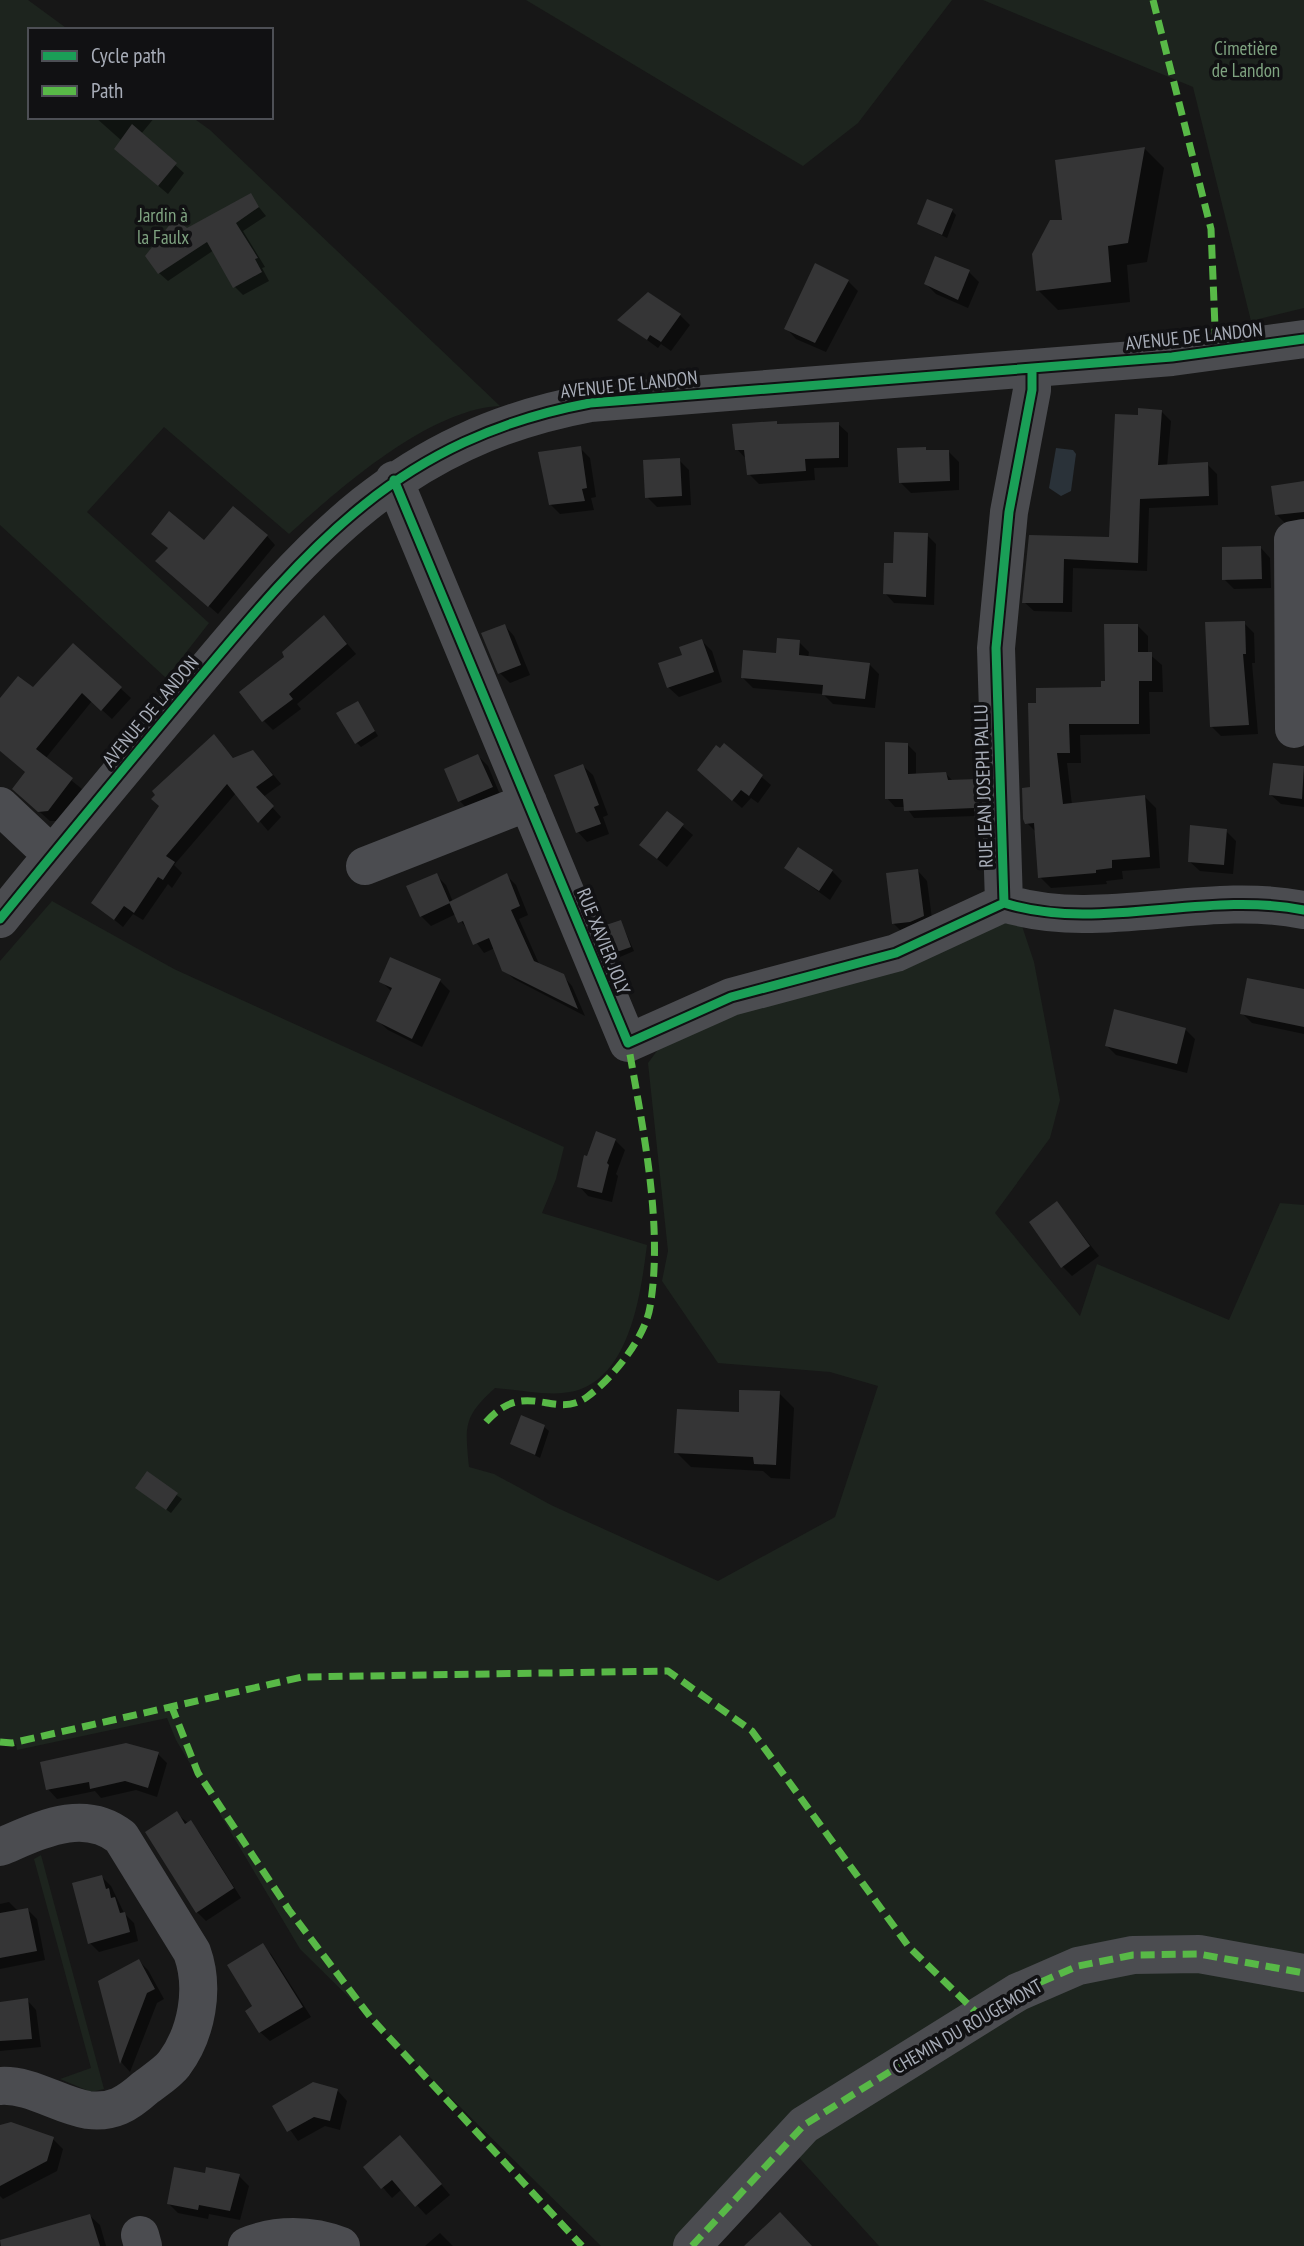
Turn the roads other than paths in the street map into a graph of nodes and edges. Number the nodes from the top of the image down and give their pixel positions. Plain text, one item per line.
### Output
1 (1304, 339) edge
2 (1032, 369) junction
3 (394, 480) junction
4 (1304, 538) edge
5 (1294, 729) dead end
6 (528, 802) junction
7 (0, 806) edge
8 (52, 855) junction
9 (365, 866) dead end
10 (1004, 903) junction
11 (1304, 911) edge
12 (0, 919) edge
13 (0, 1846) edge
14 (1304, 1973) edge
15 (0, 2086) edge
16 (247, 2246) edge
17 (341, 2246) edge
18 (692, 2246) edge

1 - 2 street, AVENUE DE LANDON
2 - 3 street, AVENUE DE LANDON
2 - 10 street, RUE JEAN JOSEPH PALLU
3 - 6 street, RUE XAVIER JOLY
3 - 8 street, AVENUE DE LANDON
4 - 5 street
6 - 9 street
6 - 10 street, RUE XAVIER JOLY
7 - 8 street
8 - 12 street, AVENUE DE LANDON
10 - 11 street
13 - 15 street
14 - 18 street, CHEMIN DU ROUGEMONT
16 - 17 street

